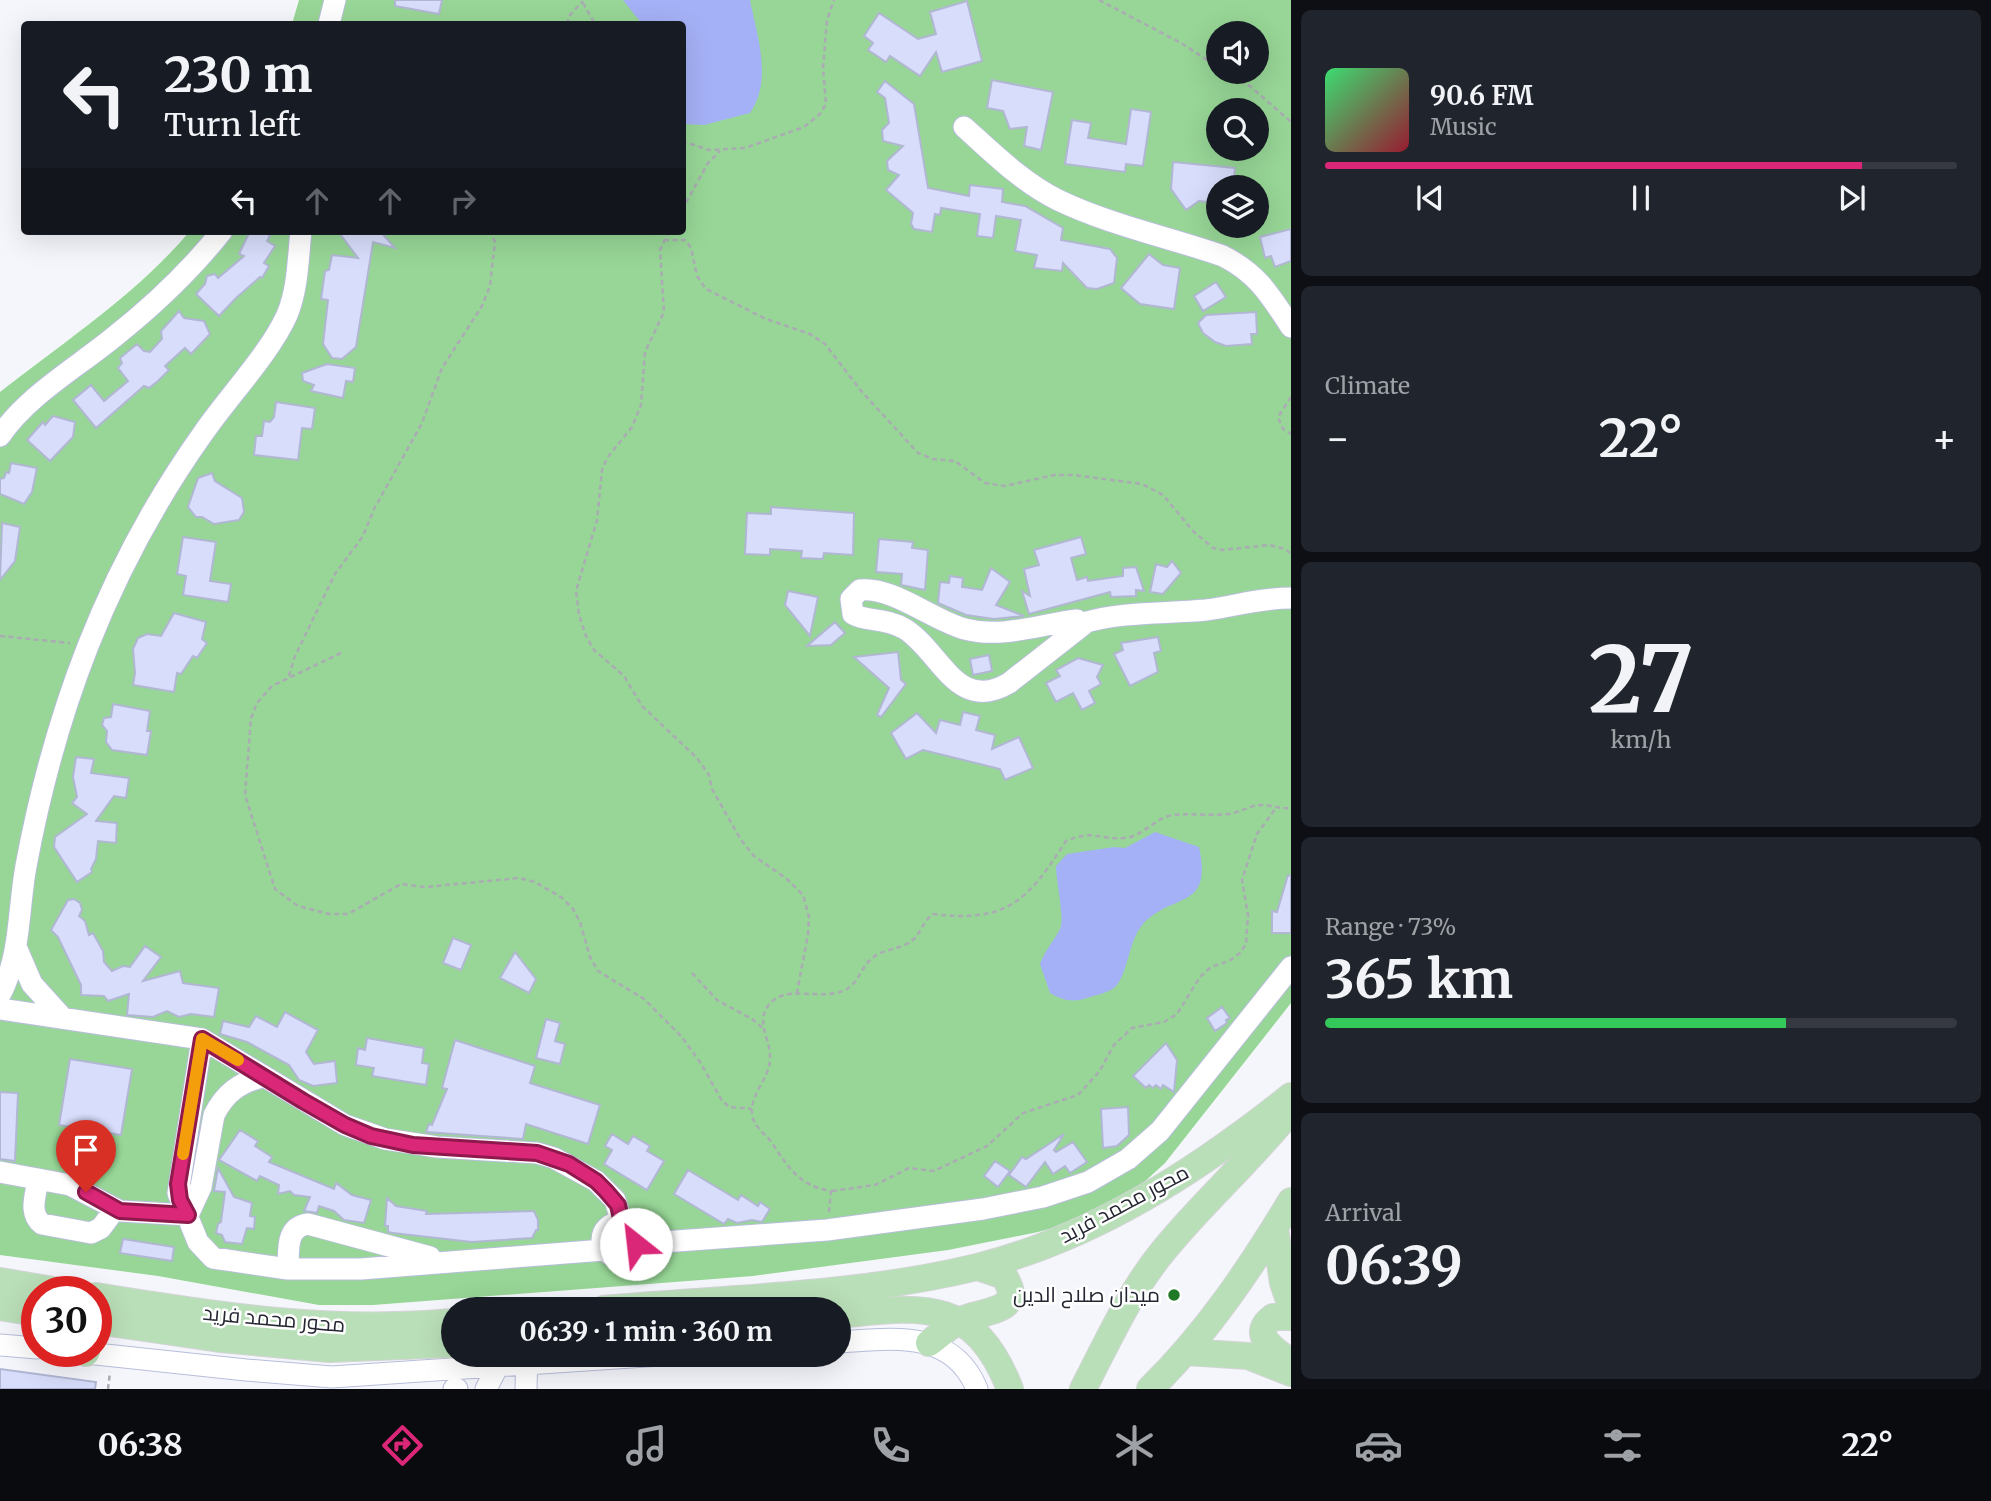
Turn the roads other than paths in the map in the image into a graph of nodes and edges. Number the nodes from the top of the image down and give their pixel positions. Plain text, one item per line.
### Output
1 (335, 0) edge
2 (329, 21) edge
3 (964, 127) dead end
4 (219, 235) edge
5 (301, 235) edge
6 (1291, 327) edge
7 (0, 436) edge
8 (1291, 598) edge
9 (1083, 623) junction
10 (16, 945) junction
11 (1291, 967) edge
12 (0, 995) edge
13 (0, 1009) edge
14 (61, 1016) junction
15 (202, 1039) junction
16 (262, 1077) junction
17 (1291, 1096) edge
18 (1291, 1110) edge
19 (0, 1172) edge
20 (38, 1179) junction
21 (1291, 1201) edge
22 (115, 1209) junction
23 (188, 1215) junction
24 (622, 1223) junction
25 (1275, 1228) junction
26 (636, 1244) junction
27 (604, 1250) junction
28 (452, 1261) junction
29 (978, 1266) junction
30 (288, 1269) junction
31 (0, 1281) edge
32 (21, 1285) edge
33 (742, 1297) edge
34 (112, 1298) edge
35 (1291, 1306) edge
36 (0, 1307) edge
37 (21, 1310) edge
38 (851, 1314) edge
39 (1291, 1317) edge
40 (958, 1321) junction
41 (112, 1323) edge
42 (441, 1323) edge
43 (851, 1341) edge
44 (929, 1343) junction
45 (0, 1345) edge
46 (441, 1345) edge
47 (21, 1347) edge
48 (385, 1349) junction
49 (1186, 1352) junction
50 (112, 1355) edge
51 (1291, 1362) edge
52 (442, 1367) edge
53 (497, 1367) edge
54 (527, 1367) edge
55 (409, 1371) junction
56 (1291, 1373) edge
57 (422, 1389) edge
58 (486, 1389) edge
59 (526, 1389) edge
60 (977, 1389) edge
61 (1010, 1389) edge
62 (1083, 1389) edge
63 (1150, 1389) edge

1 - 2 street
3 - 6 street
4 - 7 street
5 - 10 street
8 - 9 street
9 - 9 street
10 - 12 street
10 - 14 street
11 - 26 street
13 - 14 street
14 - 15 street
15 - 16 street
15 - 23 street
16 - 23 street
16 - 24 street
17 - 29 main road, محور محمد فريد
18 - 62 main road
19 - 20 street
20 - 22 street
20 - 22 street
21 - 25 main road
22 - 23 street
23 - 30 street
24 - 26 street
24 - 27 street
25 - 35 main road
25 - 49 main road
26 - 27 street
27 - 28 street
28 - 30 street
28 - 30 street
29 - 33 main road, محور محمد فريد
29 - 40 main road
31 - 32 main road
34 - 42 main road, محور محمد فريد
36 - 37 main road
38 - 40 main road
39 - 51 main road
40 - 44 main road
40 - 61 main road
41 - 48 main road, محور محمد فريد
43 - 44 street
44 - 60 street
45 - 47 street
46 - 48 main road, محور محمد فريد
48 - 55 street
49 - 56 main road
49 - 63 main road
50 - 55 street
52 - 55 street
53 - 58 street
54 - 59 street
55 - 57 street

